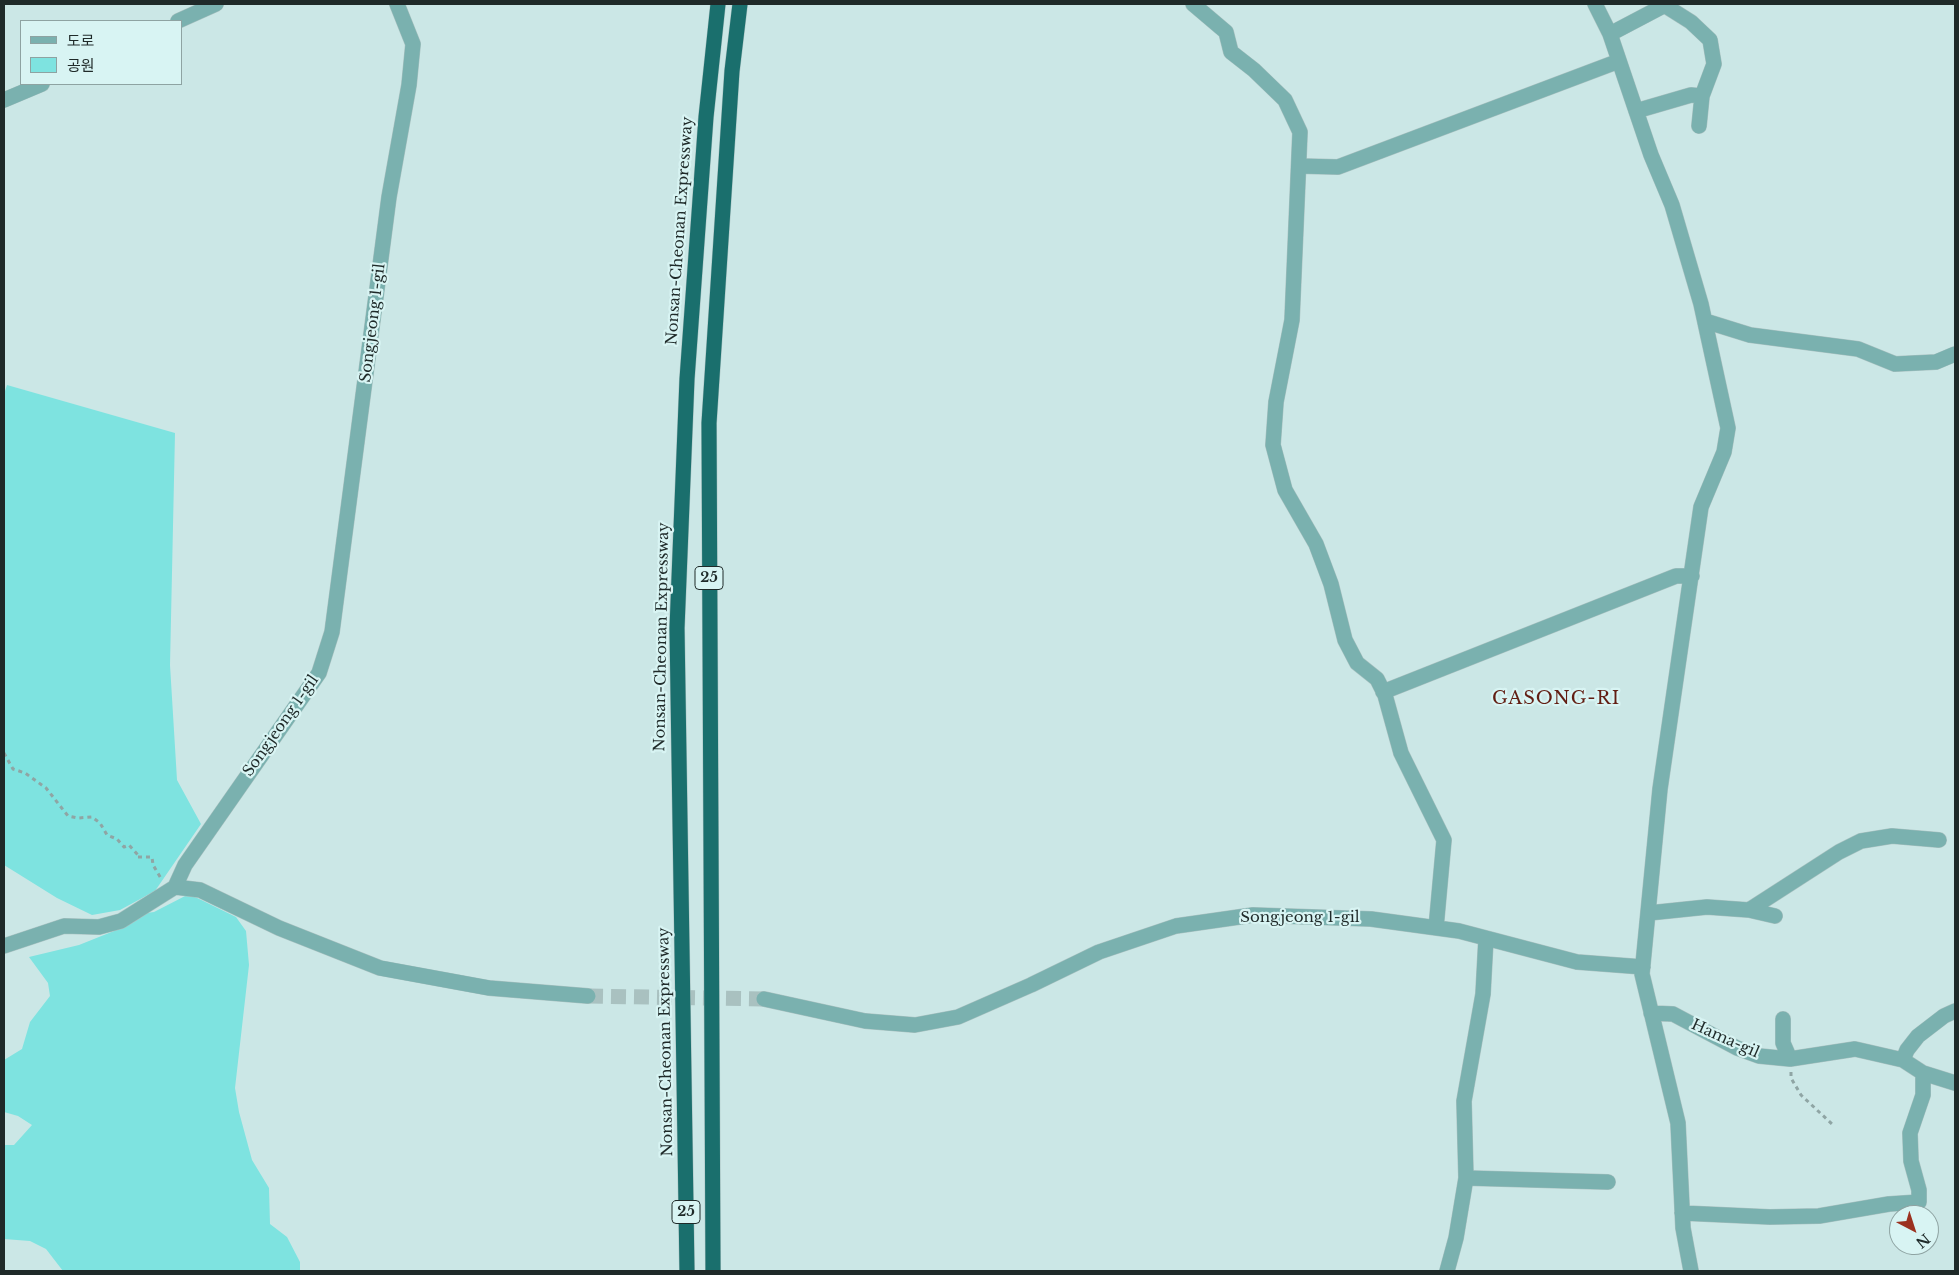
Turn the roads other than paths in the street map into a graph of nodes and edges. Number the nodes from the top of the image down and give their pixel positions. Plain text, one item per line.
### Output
1 (216, 4) edge
2 (397, 4) edge
3 (718, 4) edge
4 (740, 4) edge
5 (1192, 4) edge
6 (1595, 4) edge
7 (1666, 4) edge
8 (180, 20) edge
9 (1610, 34) junction
10 (1619, 61) junction
11 (40, 85) edge
12 (1702, 96) junction
13 (4, 100) edge
14 (1636, 111) junction
15 (1699, 126) dead end
16 (1299, 166) junction
17 (1705, 321) junction
18 (1955, 354) edge
19 (1692, 576) junction
20 (1383, 692) junction
21 (1940, 840) dead end
22 (173, 888) junction
23 (1749, 910) junction
24 (1649, 913) junction
25 (1775, 916) dead end
26 (1436, 928) junction
27 (1486, 938) junction
28 (4, 946) edge
29 (1643, 968) junction
30 (588, 996) tunnel mouth
31 (764, 999) tunnel mouth
32 (1955, 1011) edge
33 (1652, 1013) junction
34 (1783, 1019) dead end
35 (1790, 1059) junction
36 (1904, 1060) junction
37 (1924, 1072) junction
38 (1955, 1083) edge
39 (1466, 1178) junction
40 (1608, 1182) dead end
41 (1682, 1213) junction
42 (687, 1271) edge
43 (713, 1271) edge
44 (1447, 1271) edge
45 (1691, 1271) edge

1 - 8 street
2 - 22 street, Songjeong 1-gil
3 - 42 highway, Nonsan-Cheonan Expressway / 25
4 - 43 highway, 25
5 - 16 street
6 - 9 street
7 - 9 street
7 - 12 street
9 - 10 street
10 - 14 street
10 - 16 street
11 - 13 street
12 - 14 street
12 - 15 street
14 - 17 street
16 - 20 street
17 - 18 street
17 - 19 street
19 - 20 street
19 - 24 street
20 - 26 street
21 - 23 street
22 - 28 street
22 - 30 street
23 - 24 street
23 - 25 street
24 - 29 street
26 - 27 street, Songjeong 1-gil
26 - 31 street, Songjeong 1-gil
27 - 29 street, Songjeong 1-gil
27 - 39 street
29 - 33 street
32 - 36 street
33 - 35 street, Hama-gil
33 - 41 street
34 - 35 street
35 - 36 street, Hama-gil
36 - 37 street, Hama-gil
37 - 38 street, Hama-gil
37 - 41 street
39 - 40 street
39 - 44 street
41 - 45 street

